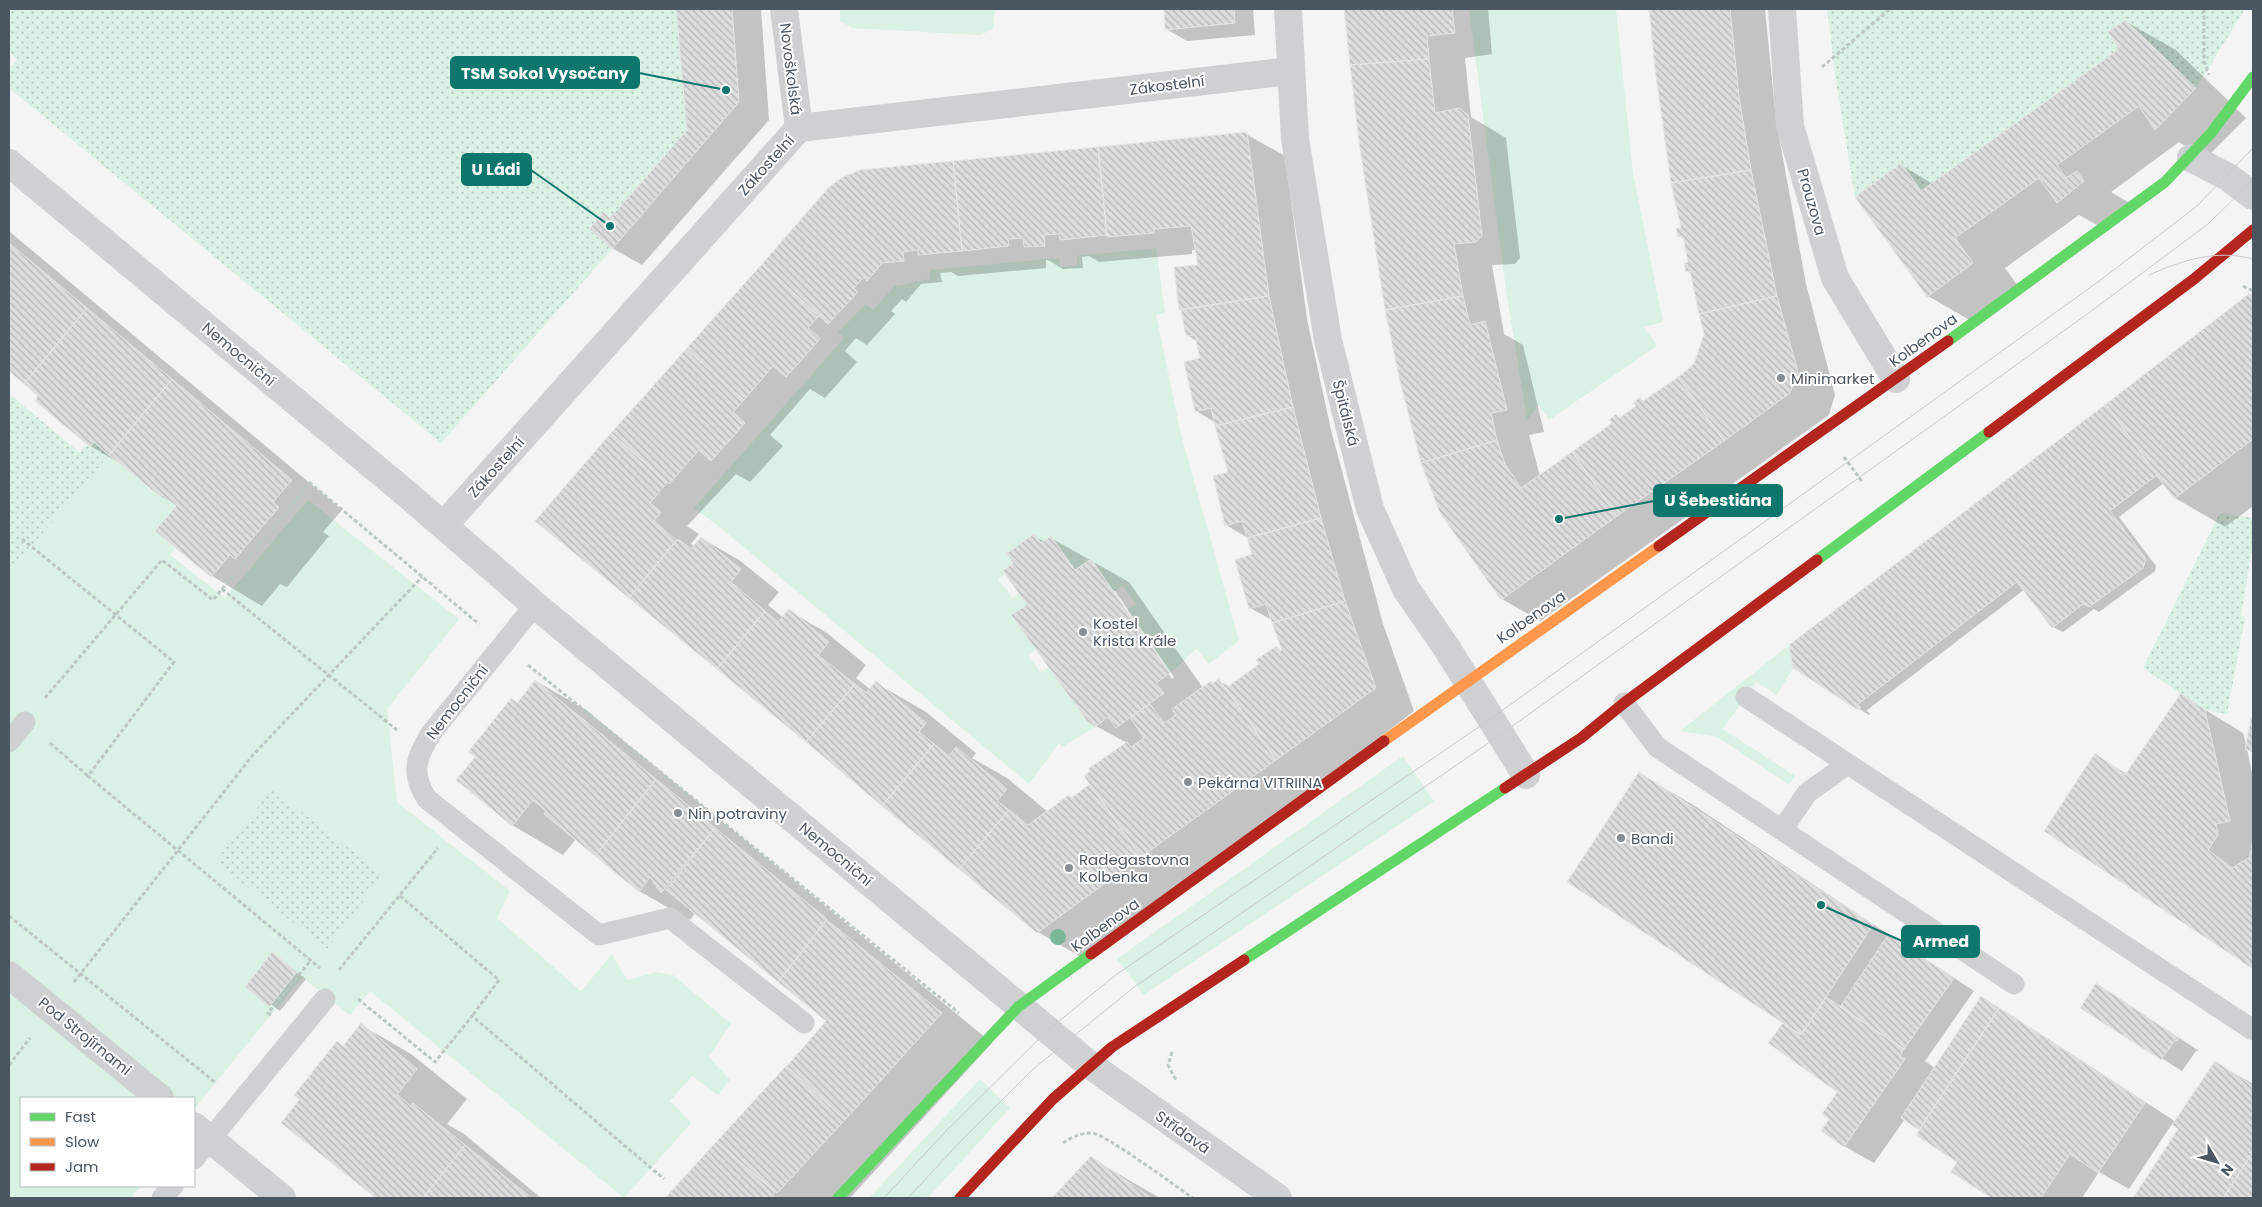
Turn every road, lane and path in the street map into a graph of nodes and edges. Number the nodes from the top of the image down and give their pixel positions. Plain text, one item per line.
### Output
1 (784, 9) edge
2 (1288, 9) edge
3 (1782, 9) edge
4 (1890, 9) edge
5 (2204, 9) edge
6 (1821, 68) dead end
7 (1290, 71) junction
8 (2253, 77) edge
9 (2212, 84) dead end
10 (799, 128) junction
11 (2191, 158) junction
12 (9, 163) edge
13 (2253, 196) edge
14 (2253, 230) edge
15 (1896, 379) junction
16 (1823, 429) junction
17 (1884, 511) junction
18 (444, 525) junction
19 (22, 539) dead end
20 (422, 577) dead end
21 (222, 589) dead end
22 (535, 605) junction
23 (329, 675) junction
24 (1467, 681) junction
25 (1746, 698) dead end
26 (1624, 703) junction
27 (25, 722) joint
28 (9, 742) edge
29 (422, 749) junction
30 (1848, 764) junction
31 (1526, 775) junction
32 (88, 776) junction
33 (458, 823) junction
34 (1782, 830) junction
35 (178, 850) junction
36 (400, 896) junction
37 (9, 916) edge
38 (325, 972) dead end
39 (81, 973) junction
40 (9, 975) edge
41 (333, 978) dead end
42 (2014, 984) dead end
43 (354, 996) dead end
44 (325, 1000) dead end
45 (1019, 1006) junction
46 (52, 1010) junction
47 (472, 1016) junction
48 (804, 1023) dead end
49 (2253, 1030) edge
50 (9, 1065) edge
51 (1090, 1065) junction
52 (159, 1097) edge
53 (240, 1103) junction
54 (199, 1142) edge
55 (1061, 1145) dead end
56 (664, 1179) dead end
57 (171, 1187) edge
58 (162, 1198) edge
59 (282, 1198) edge
60 (838, 1198) edge
61 (960, 1198) edge
62 (1193, 1198) edge
63 (1278, 1198) edge

1 - 10 street, Novoškolská
2 - 7 street, Špitálská
3 - 15 street, Prouzova
4 - 6 path
5 - 9 path
7 - 10 street, Zákostelní
7 - 24 street, Špitálská
8 - 11 main road, Kolbenova
10 - 18 street, Zákostelní
11 - 13 street
11 - 15 main road, Kolbenova
12 - 18 street, Nemocniční
14 - 17 main road
15 - 16 main road, Kolbenova
16 - 17 path
16 - 24 main road, Kolbenova
17 - 26 main road
18 - 22 street, Nemocniční
19 - 32 path
20 - 23 path
21 - 23 path
22 - 29 lane, Nemocniční
22 - 45 street, Nemocniční
23 - 29 path
23 - 35 path
24 - 31 street, Špitálská
24 - 45 main road, Kolbenova
25 - 30 lane
26 - 31 main road
26 - 34 lane
27 - 28 lane
27 - 32 path
29 - 33 lane, Nemocniční
30 - 34 lane
30 - 49 lane
31 - 51 main road
32 - 35 path
33 - 36 path
33 - 48 lane, Nemocniční
34 - 42 lane
35 - 38 path
35 - 39 path
36 - 41 path
36 - 47 path
37 - 39 path
39 - 46 path
39 - 53 path
40 - 46 street, Pod Strojírnami
43 - 47 path
44 - 53 lane
45 - 51 street, Nemocniční
45 - 60 main road, Kolbenova
46 - 50 path
46 - 52 street, Pod Strojírnami
47 - 56 path
51 - 61 main road
51 - 63 street, Střídavá
53 - 54 lane
54 - 59 street
55 - 62 path
57 - 58 lane

